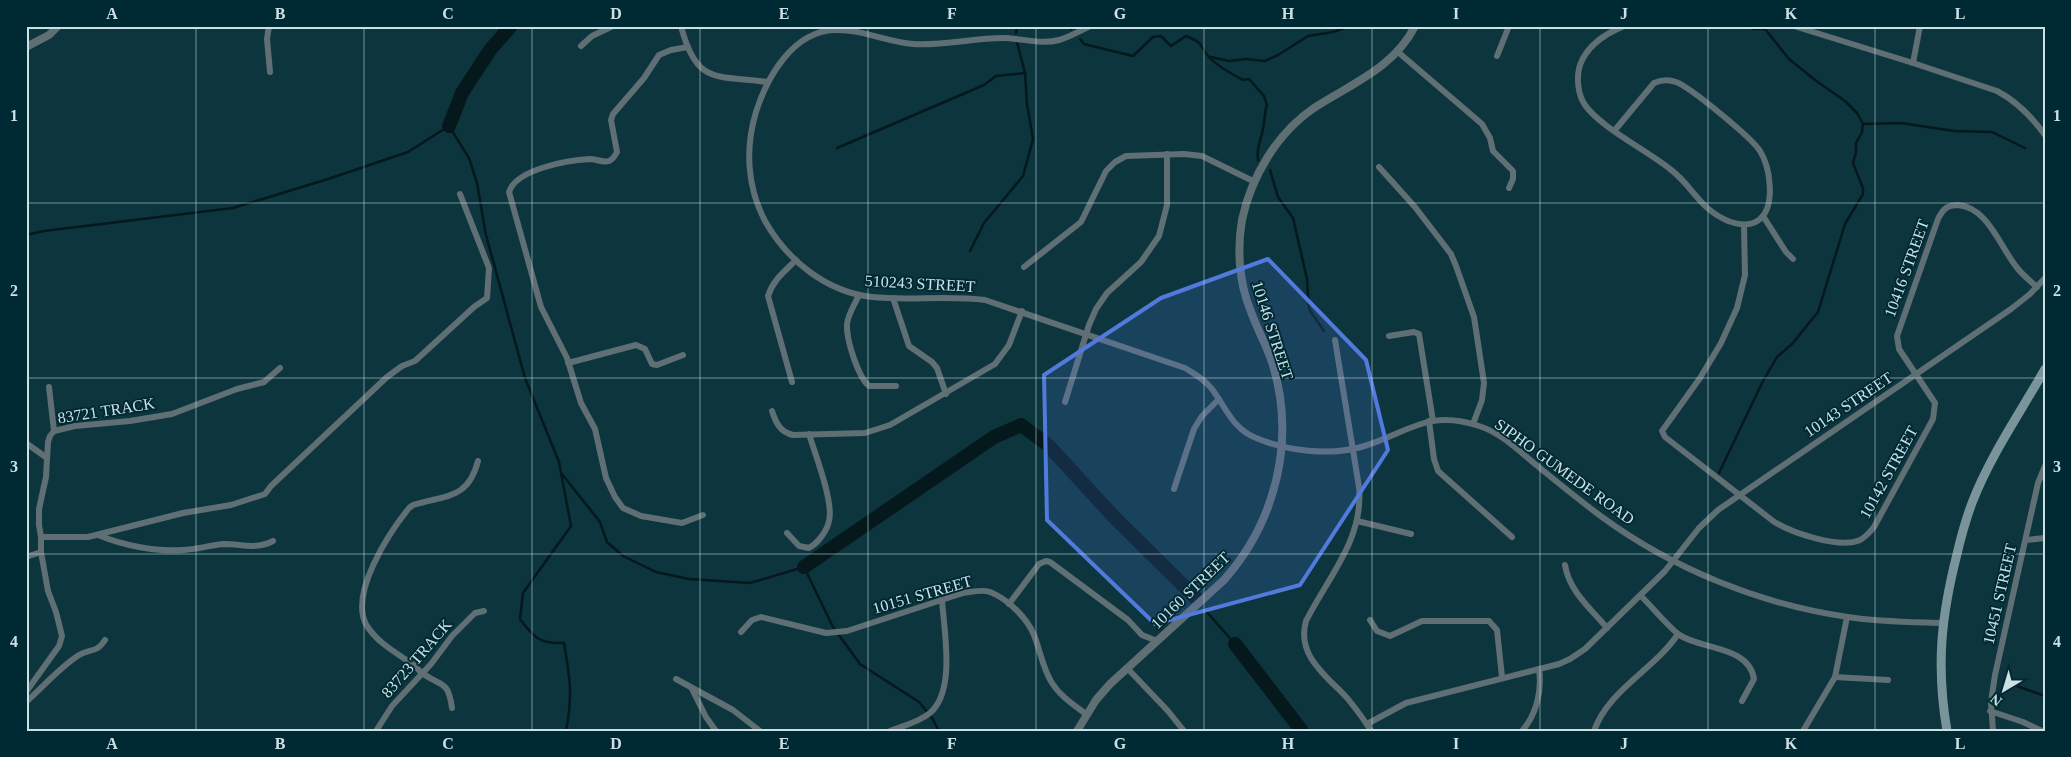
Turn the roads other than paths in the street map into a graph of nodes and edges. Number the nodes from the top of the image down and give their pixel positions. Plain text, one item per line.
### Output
1 (58, 26) edge
2 (269, 26) edge
3 (613, 26) edge
4 (681, 26) edge
5 (1090, 26) edge
6 (1415, 26) edge
7 (1509, 26) edge
8 (1624, 26) edge
9 (1794, 26) edge
10 (1920, 26) edge
11 (26, 46) edge
12 (581, 46) dead end
13 (688, 47) junction
14 (1398, 52) junction
15 (1497, 56) dead end
16 (1913, 63) junction
17 (270, 72) dead end
18 (767, 82) junction
19 (1615, 130) junction
20 (2045, 135) edge
21 (1167, 154) junction
22 (1379, 167) dead end
23 (1255, 182) junction
24 (1509, 188) dead end
25 (460, 194) dead end
26 (1763, 216) junction
27 (1744, 225) junction
28 (1793, 259) dead end
29 (796, 260) junction
30 (1024, 267) dead end
31 (2045, 278) edge
32 (2037, 287) junction
33 (859, 295) junction
34 (893, 298) junction
35 (1022, 311) junction
36 (1087, 334) junction
37 (1389, 336) dead end
38 (1335, 340) dead end
39 (683, 356) dead end
40 (568, 363) junction
41 (280, 368) dead end
42 (2045, 369) edge
43 (1915, 375) junction
44 (792, 382) dead end
45 (896, 386) dead end
46 (49, 387) dead end
47 (946, 394) junction
48 (1219, 399) junction
49 (1065, 402) dead end
50 (772, 412) dead end
51 (1431, 421) junction
52 (1473, 424) junction
53 (54, 430) junction
54 (809, 434) junction
55 (26, 443) edge
56 (1283, 446) junction
57 (1352, 449) junction
58 (47, 458) junction
59 (478, 461) dead end
60 (2045, 466) edge
61 (1174, 489) dead end
62 (1739, 494) junction
63 (703, 515) dead end
64 (1357, 521) junction
65 (787, 533) dead end
66 (1412, 534) dead end
67 (98, 535) junction
68 (41, 537) junction
69 (1512, 537) dead end
70 (2045, 538) edge
71 (2026, 540) junction
72 (273, 541) dead end
73 (41, 552) junction
74 (26, 557) edge
75 (1674, 561) junction
76 (1565, 565) dead end
77 (1641, 596) junction
78 (942, 600) junction
79 (1009, 604) junction
80 (484, 612) dead end
81 (1848, 617) junction
82 (1370, 620) dead end
83 (1942, 623) junction
84 (1607, 628) junction
85 (742, 632) dead end
86 (1678, 634) junction
87 (105, 640) dead end
88 (1157, 641) junction
89 (1127, 668) junction
90 (1539, 669) junction
91 (423, 674) junction
92 (1502, 677) junction
93 (1835, 677) junction
94 (676, 680) dead end
95 (1888, 680) dead end
96 (692, 689) junction
97 (26, 692) edge
98 (1742, 701) dead end
99 (26, 702) edge
100 (452, 708) dead end
101 (1990, 711) junction
102 (1086, 714) junction
103 (1367, 724) junction
104 (376, 731) edge
105 (716, 731) edge
106 (760, 731) edge
107 (890, 731) edge
108 (1077, 731) edge
109 (1184, 731) edge
110 (1371, 731) edge
111 (1522, 731) edge
112 (1594, 731) edge
113 (1802, 731) edge
114 (1947, 731) edge
115 (1993, 731) edge
116 (2042, 731) edge

1 - 11 street
2 - 17 street
3 - 12 street
4 - 13 street
5 - 18 street, 510243 STREET
6 - 14 street, 10146 STREET
7 - 15 street
8 - 19 street
9 - 16 street
10 - 16 street
13 - 18 street
13 - 40 street
14 - 23 street, 10146 STREET
14 - 24 street
16 - 20 street
18 - 29 street, 510243 STREET
19 - 26 street
19 - 27 street
21 - 23 street
21 - 30 street
21 - 36 street
22 - 52 street
23 - 56 street, 10146 STREET
25 - 67 street
26 - 27 street
26 - 28 street
27 - 62 street, 10142 STREET
29 - 33 street, 510243 STREET
29 - 44 street
31 - 32 street, 10143 STREET
32 - 43 street, 10143 STREET
32 - 43 street, 10416 STREET
33 - 34 street, 510243 STREET
33 - 45 street
34 - 35 street, 510243 STREET
34 - 47 street
35 - 36 street, 510243 STREET
35 - 47 street
36 - 48 street, 510243 STREET
36 - 49 street
37 - 51 street
38 - 57 street
39 - 40 street
40 - 63 street
41 - 53 street, 83721 TRACK
42 - 83 main road
43 - 62 street, 10143 STREET
43 - 62 street, 10142 STREET
46 - 53 street
47 - 54 street
48 - 56 street, 510243 STREET
48 - 61 street
50 - 54 street
51 - 52 street, SIPHO GUMEDE ROAD
51 - 57 street, SIPHO GUMEDE ROAD
51 - 69 street
52 - 75 street, SIPHO GUMEDE ROAD
53 - 58 street, 83721 TRACK
54 - 65 street
55 - 58 street
56 - 57 street, SIPHO GUMEDE ROAD
56 - 88 street, 10160 STREET
57 - 64 street
58 - 68 street, 83721 TRACK
59 - 91 street
60 - 71 street, 10451 STREET
62 - 75 street, 10143 STREET
64 - 66 street
64 - 103 street
67 - 68 street
67 - 72 street
68 - 73 street, 83721 TRACK
70 - 71 street
71 - 101 street, 10451 STREET
73 - 74 street
73 - 97 street, 83721 TRACK
75 - 77 street, 10143 STREET
75 - 81 street, SIPHO GUMEDE ROAD
76 - 84 street
77 - 84 street, 10143 STREET
77 - 86 street
78 - 79 street, 10151 STREET
78 - 85 street, 10151 STREET
78 - 107 street
79 - 88 street
79 - 102 street, 10151 STREET
80 - 91 street, 83723 TRACK
81 - 83 street, SIPHO GUMEDE ROAD
81 - 93 street
82 - 92 street
83 - 114 main road
84 - 90 street, 10143 STREET
86 - 98 street
86 - 112 street
87 - 99 street
88 - 89 street, 10160 STREET
89 - 102 street, 10160 STREET
89 - 109 street
90 - 92 street, 10143 STREET
90 - 111 street
91 - 100 street
91 - 104 street, 83723 TRACK
92 - 103 street, 10143 STREET
93 - 95 street
93 - 113 street
94 - 96 street
96 - 105 street
96 - 106 street
101 - 115 street, 10451 STREET
101 - 116 street
102 - 108 street, 10160 STREET
103 - 110 street

